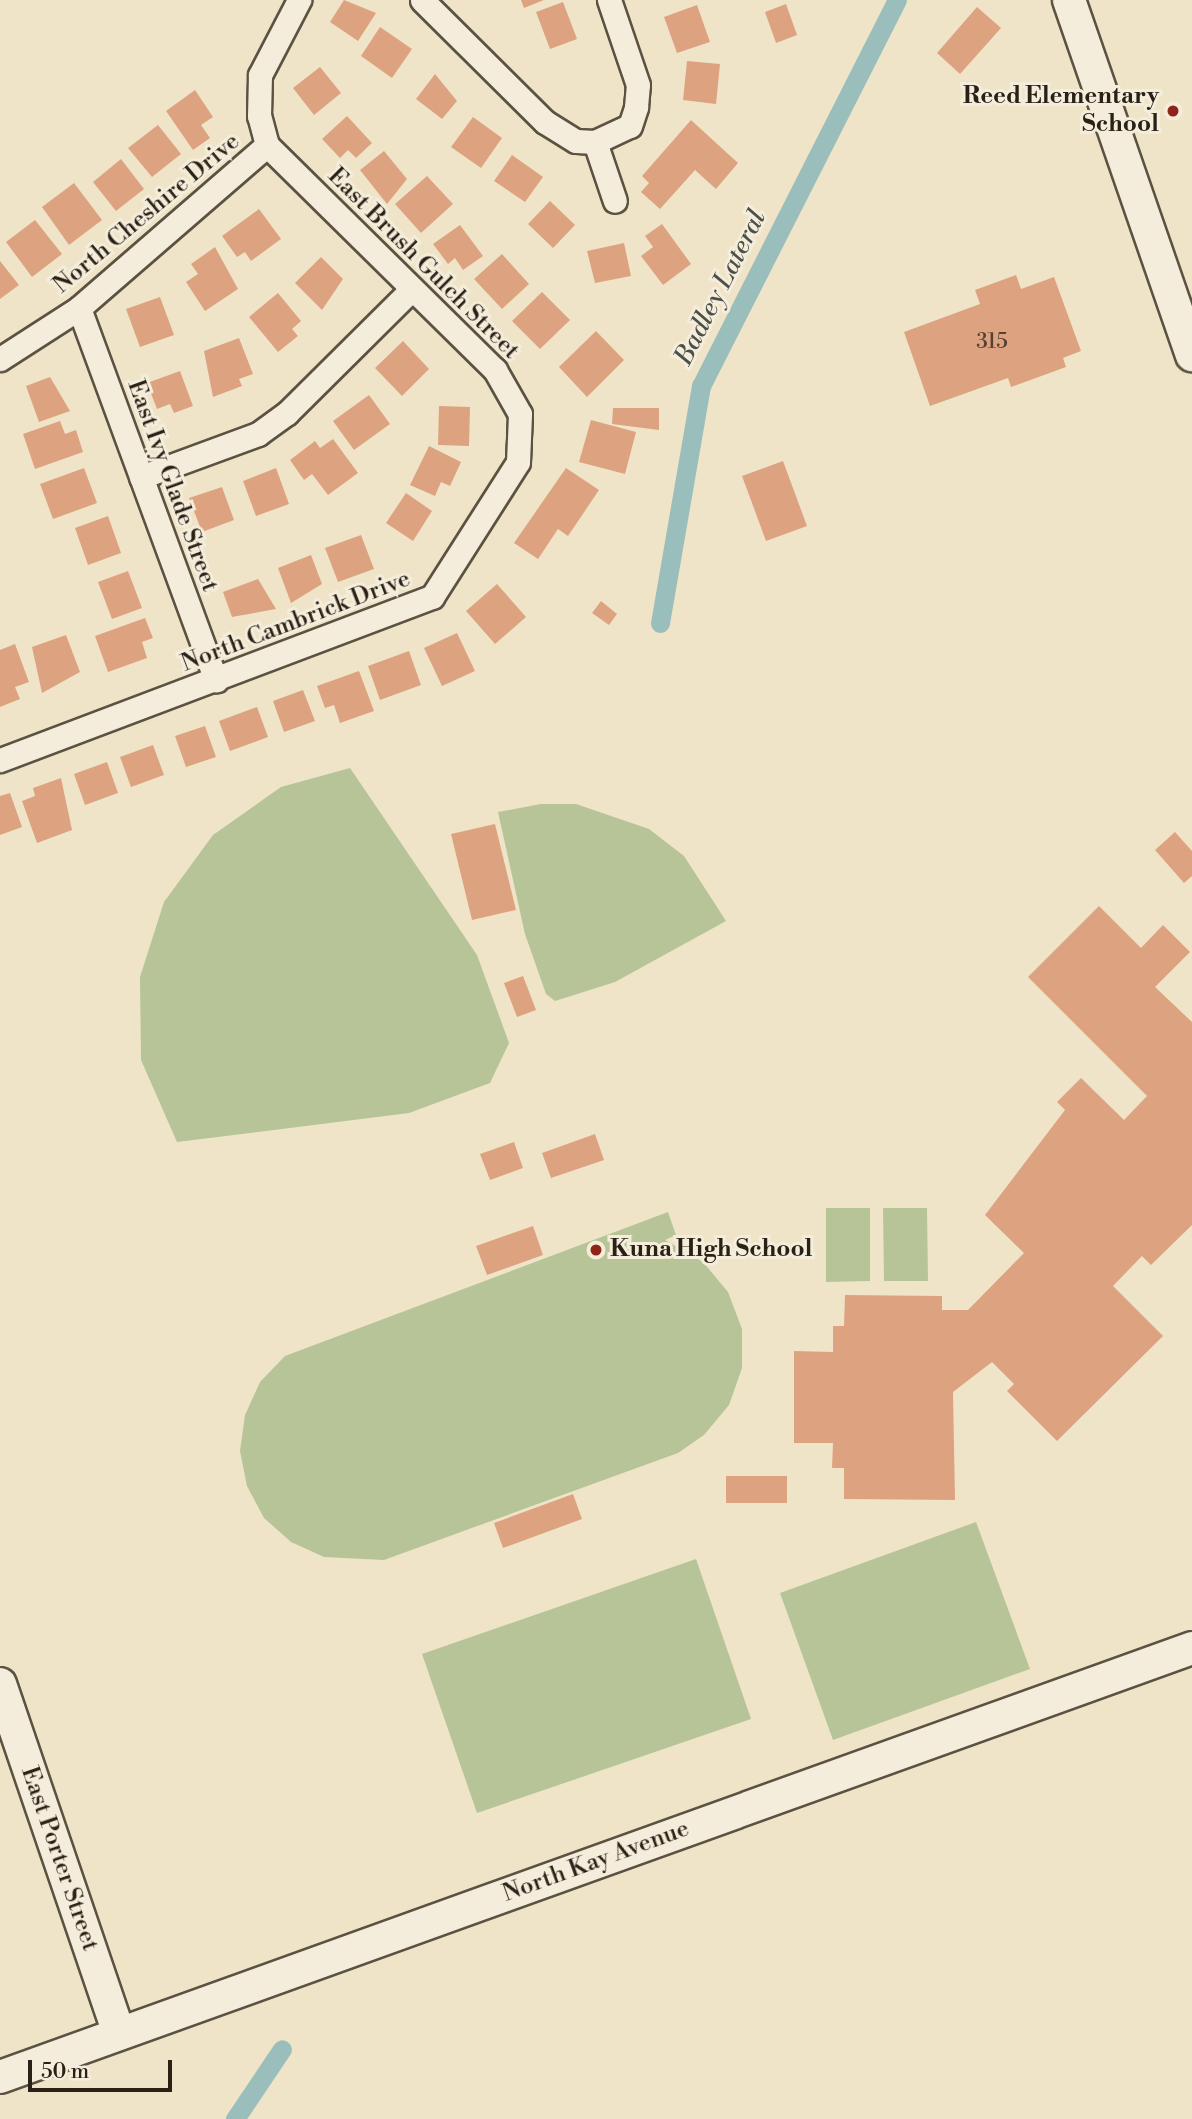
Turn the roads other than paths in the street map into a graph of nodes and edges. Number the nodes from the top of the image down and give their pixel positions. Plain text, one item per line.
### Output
1 (299, 0) edge
2 (422, 0) edge
3 (609, 0) edge
4 (1069, 0) edge
5 (595, 142) junction
6 (267, 145) junction
7 (615, 201) dead end
8 (411, 290) junction
9 (79, 308) junction
10 (1192, 355) edge
11 (0, 359) edge
12 (522, 431) joint
13 (141, 477) junction
14 (216, 681) junction
15 (0, 760) edge
16 (1192, 1648) edge
17 (0, 1684) edge
18 (119, 2033) junction
19 (0, 2077) edge

1 - 6 street, North Cheshire Drive
2 - 5 street
3 - 5 street
4 - 10 street
5 - 7 street
6 - 8 street, East Brush Gulch Street
6 - 9 street, North Cheshire Drive
8 - 12 street, East Brush Gulch Street
8 - 13 street
9 - 11 street, North Cheshire Drive
9 - 13 street, East Ivy Glade Street
12 - 14 street, North Cambrick Drive
13 - 14 street, East Ivy Glade Street
14 - 15 street, North Cambrick Drive
16 - 18 street, North Kay Avenue
17 - 18 street, East Porter Street
18 - 19 street, North Kay Avenue

